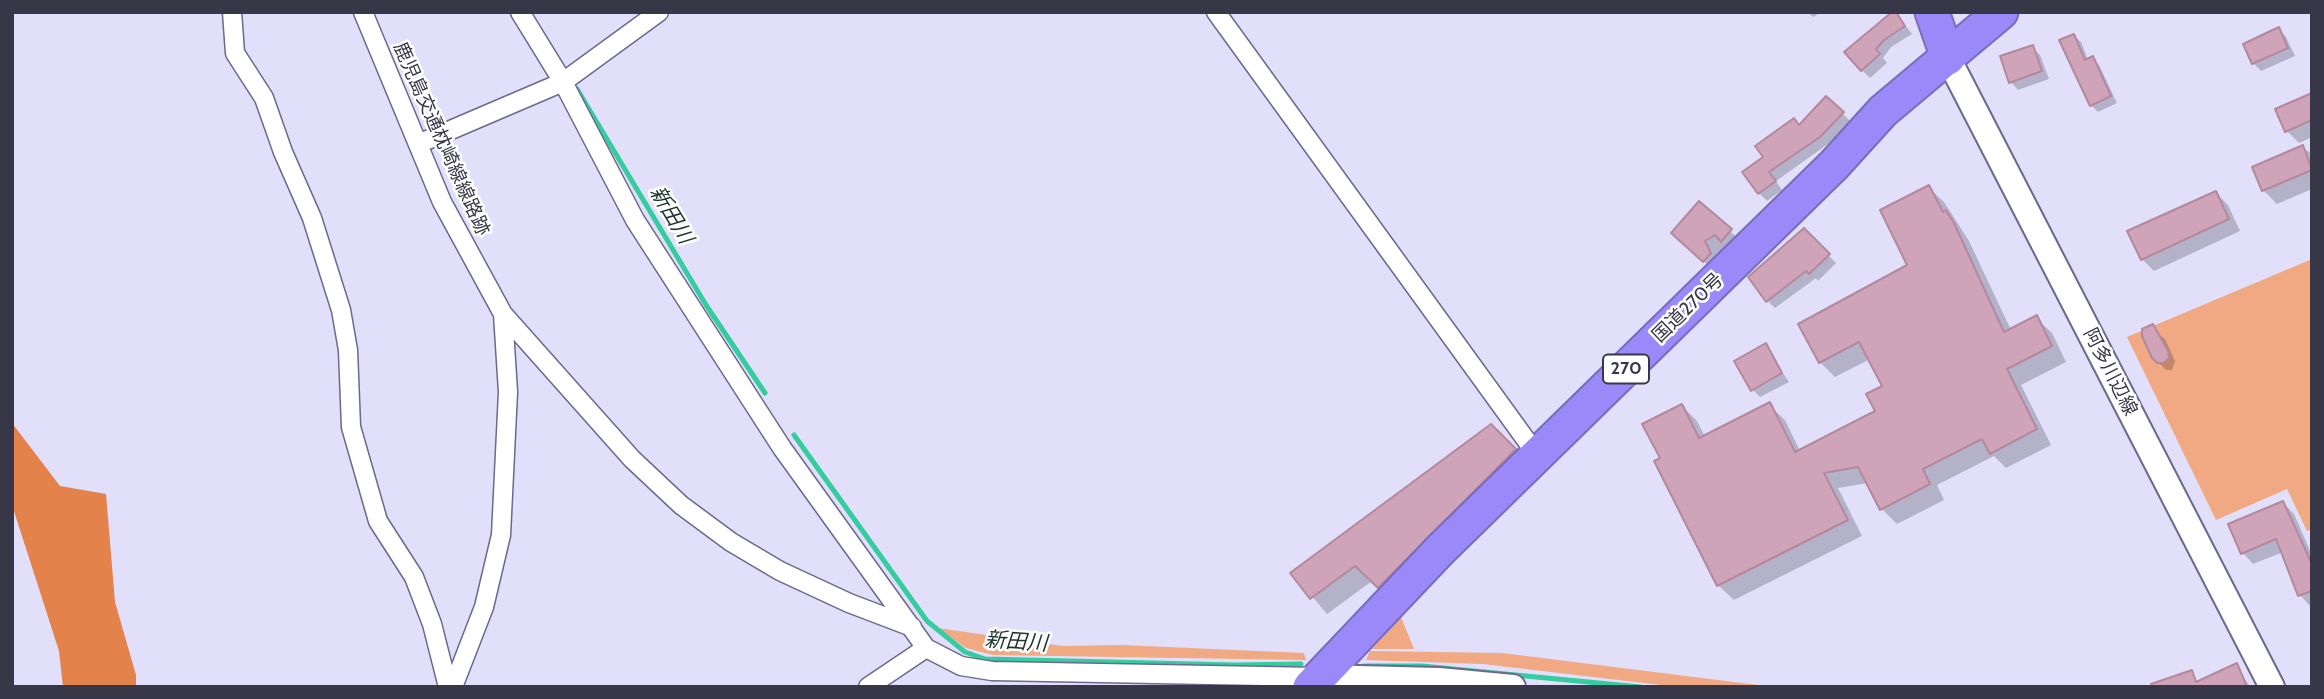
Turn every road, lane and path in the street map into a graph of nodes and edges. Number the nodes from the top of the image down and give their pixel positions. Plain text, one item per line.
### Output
1 (232, 12) edge
2 (363, 12) edge
3 (520, 12) edge
4 (659, 12) edge
5 (1216, 12) edge
6 (1932, 12) edge
7 (2001, 12) edge
8 (1948, 58) junction
9 (563, 82) junction
10 (418, 144) junction
11 (503, 314) junction
12 (1537, 455) junction
13 (912, 627) junction
14 (926, 648) junction
15 (1314, 682) edge
16 (1440, 683) edge
17 (451, 687) edge
18 (868, 687) edge
19 (1513, 687) edge
20 (2272, 687) edge

1 - 17 street
2 - 10 street, 鹿児島交通枕崎線線路跡
3 - 9 street
4 - 9 street
5 - 12 street
6 - 8 highway
7 - 8 highway, 270
8 - 12 highway, 国道270号 / 270
8 - 20 main road, 阿多川辺線
9 - 10 street
9 - 13 street
10 - 11 street, 鹿児島交通枕崎線線路跡
11 - 13 street
11 - 17 street, 鹿児島交通枕崎線線路跡
12 - 15 highway, 国道270号 / 270
13 - 14 street
14 - 15 street
14 - 18 street
15 - 16 main road
16 - 19 main road

